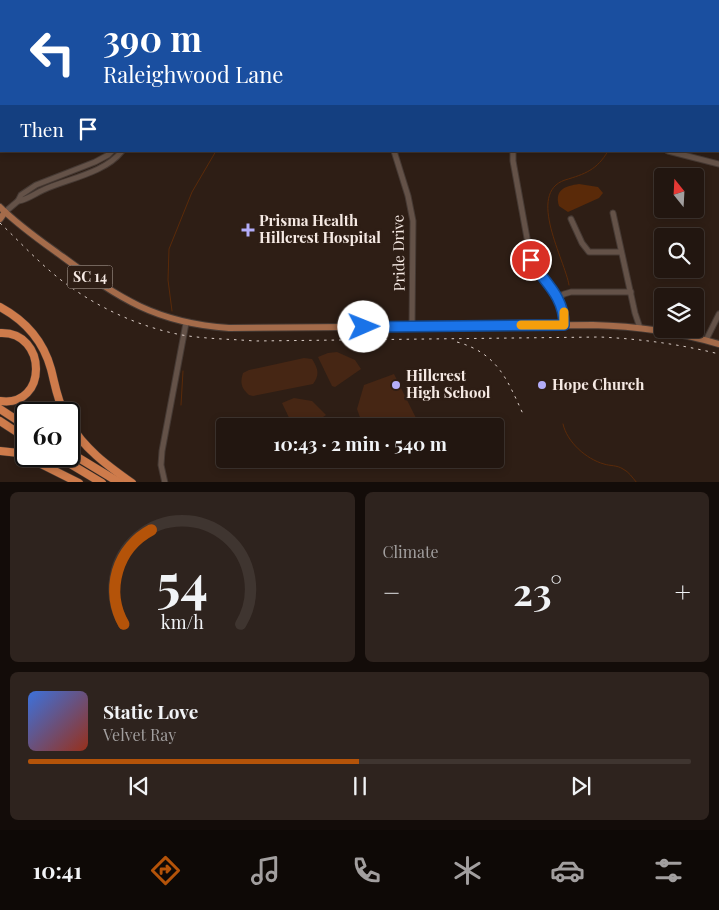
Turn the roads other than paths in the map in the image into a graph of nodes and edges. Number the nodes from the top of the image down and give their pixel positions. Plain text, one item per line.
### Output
1 (111, 152) edge
2 (121, 152) edge
3 (394, 152) edge
4 (513, 152) edge
5 (672, 152) edge
6 (719, 164) edge
7 (18, 202) junction
8 (0, 207) edge
9 (613, 213) dead end
10 (3, 214) edge
11 (572, 219) dead end
12 (0, 220) edge
13 (621, 252) junction
14 (631, 292) junction
15 (558, 298) junction
16 (0, 307) edge
17 (635, 314) junction
18 (719, 314) edge
19 (186, 323) junction
20 (564, 325) junction
21 (626, 326) junction
22 (412, 327) junction
23 (640, 328) junction
24 (0, 333) edge
25 (706, 340) junction
26 (719, 344) edge
27 (0, 401) edge
28 (59, 402) edge
29 (0, 409) edge
30 (15, 419) edge
31 (0, 422) edge
32 (15, 431) edge
33 (80, 439) edge
34 (0, 451) edge
35 (80, 458) edge
36 (76, 467) edge
37 (79, 482) edge
38 (102, 482) edge
39 (120, 482) edge
40 (132, 482) edge
41 (165, 482) edge

1 - 7 street
2 - 7 street
3 - 22 street, Pride Drive
4 - 15 street
5 - 6 street
7 - 10 street
8 - 10 main road, SC 14
9 - 13 street
10 - 12 main road
10 - 19 main road, SC 14
11 - 13 street
13 - 14 street
14 - 15 street
14 - 17 street
15 - 20 street
16 - 28 highway
17 - 21 street
17 - 23 street
18 - 25 street
19 - 22 main road, SC 14
19 - 41 street
20 - 21 main road, SC 14
20 - 22 main road, SC 14
21 - 23 main road, SC 14
23 - 25 main road, SC 14
24 - 27 highway
25 - 26 main road, SC 14
29 - 30 highway
31 - 32 highway
33 - 40 highway
34 - 37 highway
35 - 39 highway
36 - 38 highway

